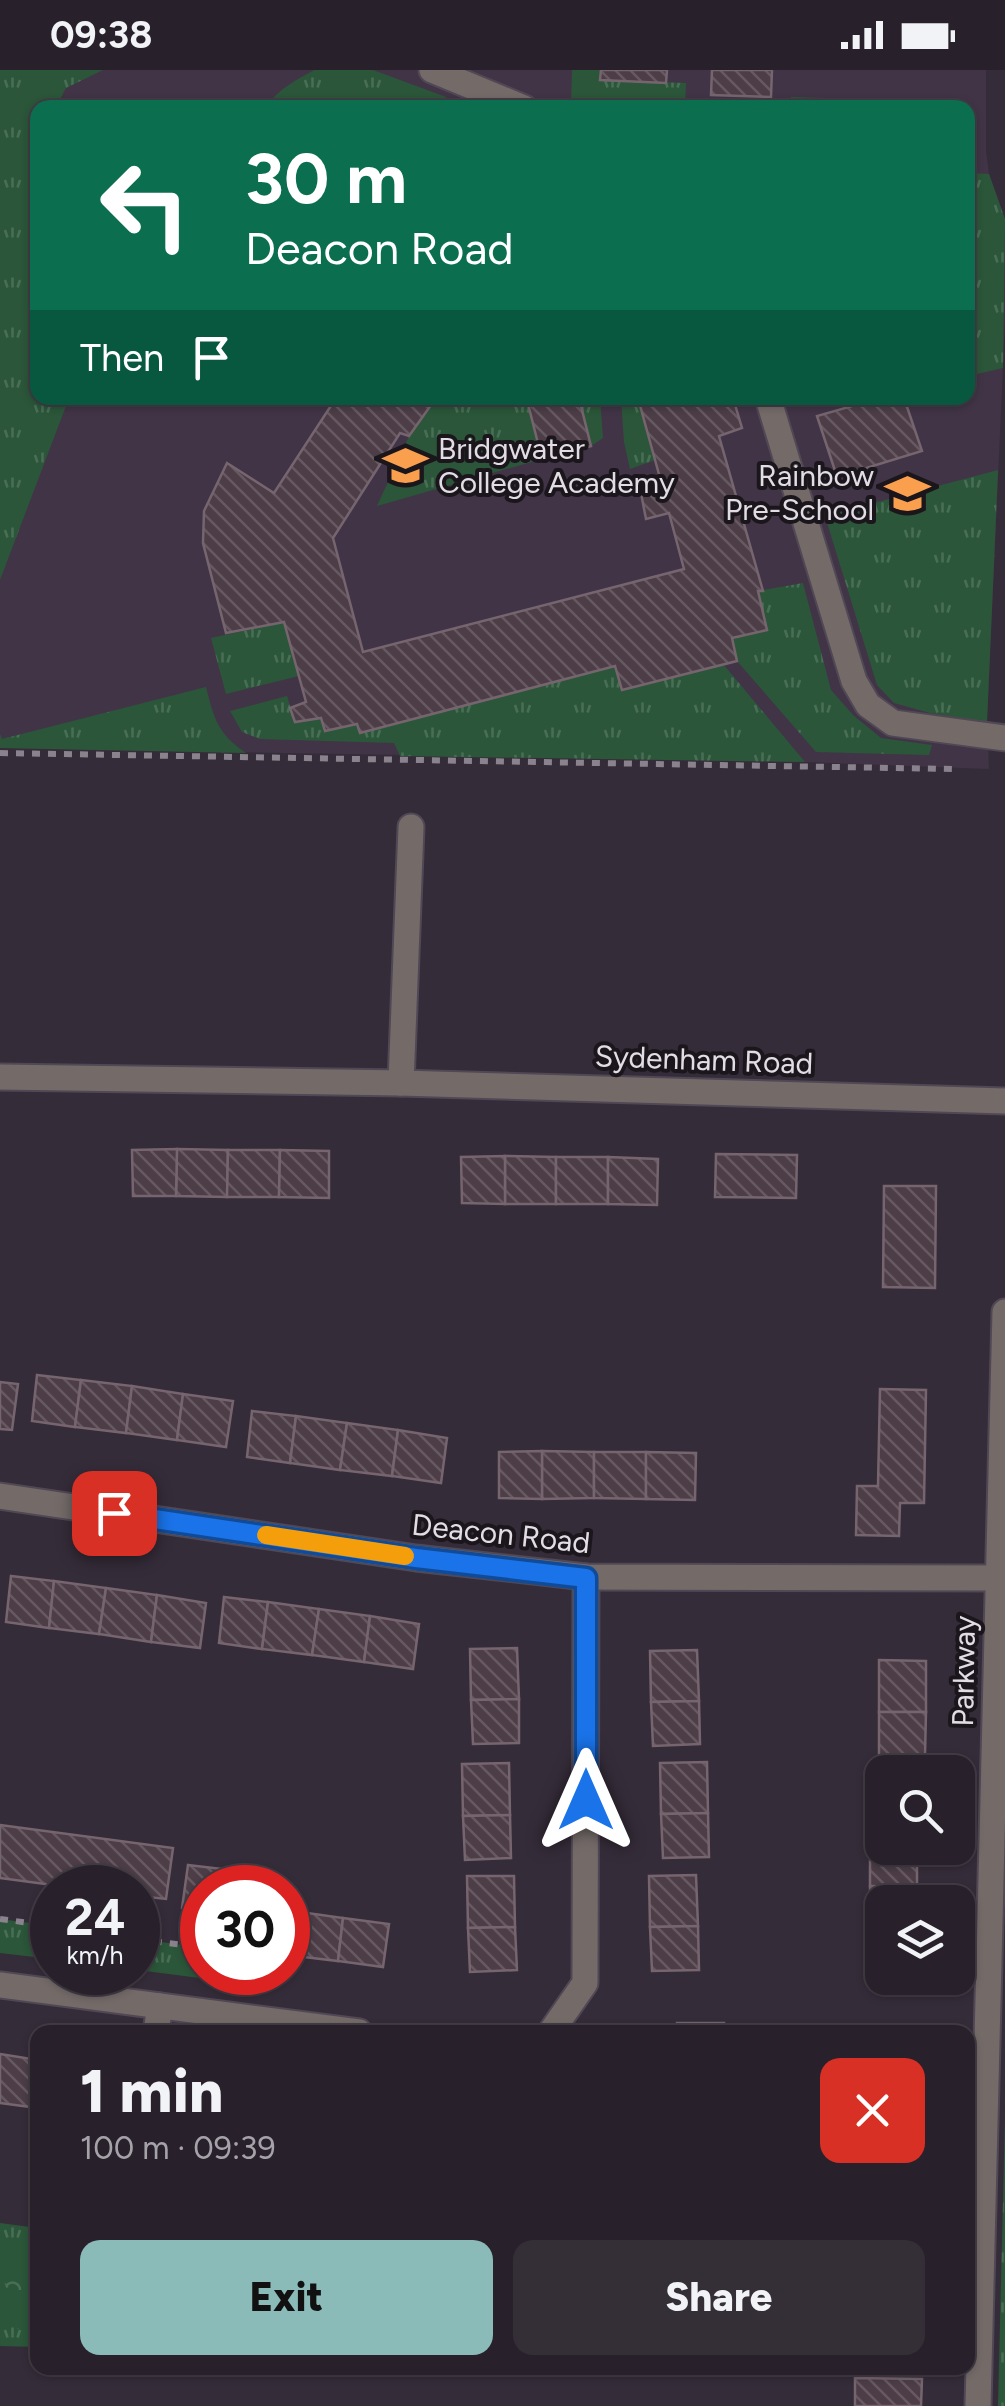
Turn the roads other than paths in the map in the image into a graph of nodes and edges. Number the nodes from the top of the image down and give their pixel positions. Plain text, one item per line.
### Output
1 (432, 70) edge
2 (505, 100) edge
3 (770, 405) edge
4 (1005, 738) edge
5 (411, 827) dead end
6 (0, 1078) edge
7 (400, 1084) junction
8 (1005, 1101) edge
9 (1005, 1312) edge
10 (1004, 1358) edge
11 (0, 1496) edge
12 (586, 1578) junction
13 (999, 1578) junction
14 (0, 1984) edge
15 (160, 2006) junction
16 (157, 2025) edge
17 (306, 2025) edge
18 (556, 2025) edge
19 (978, 2406) edge

1 - 2 street
3 - 4 street
5 - 7 street
6 - 7 street, Sydenham Road
7 - 8 street, Sydenham Road
9 - 10 street, Parkway
10 - 13 street, Parkway
11 - 12 street, Deacon Road
12 - 13 street, Deacon Road
12 - 18 street
13 - 19 street, Parkway
14 - 15 street
15 - 16 street
15 - 17 street

